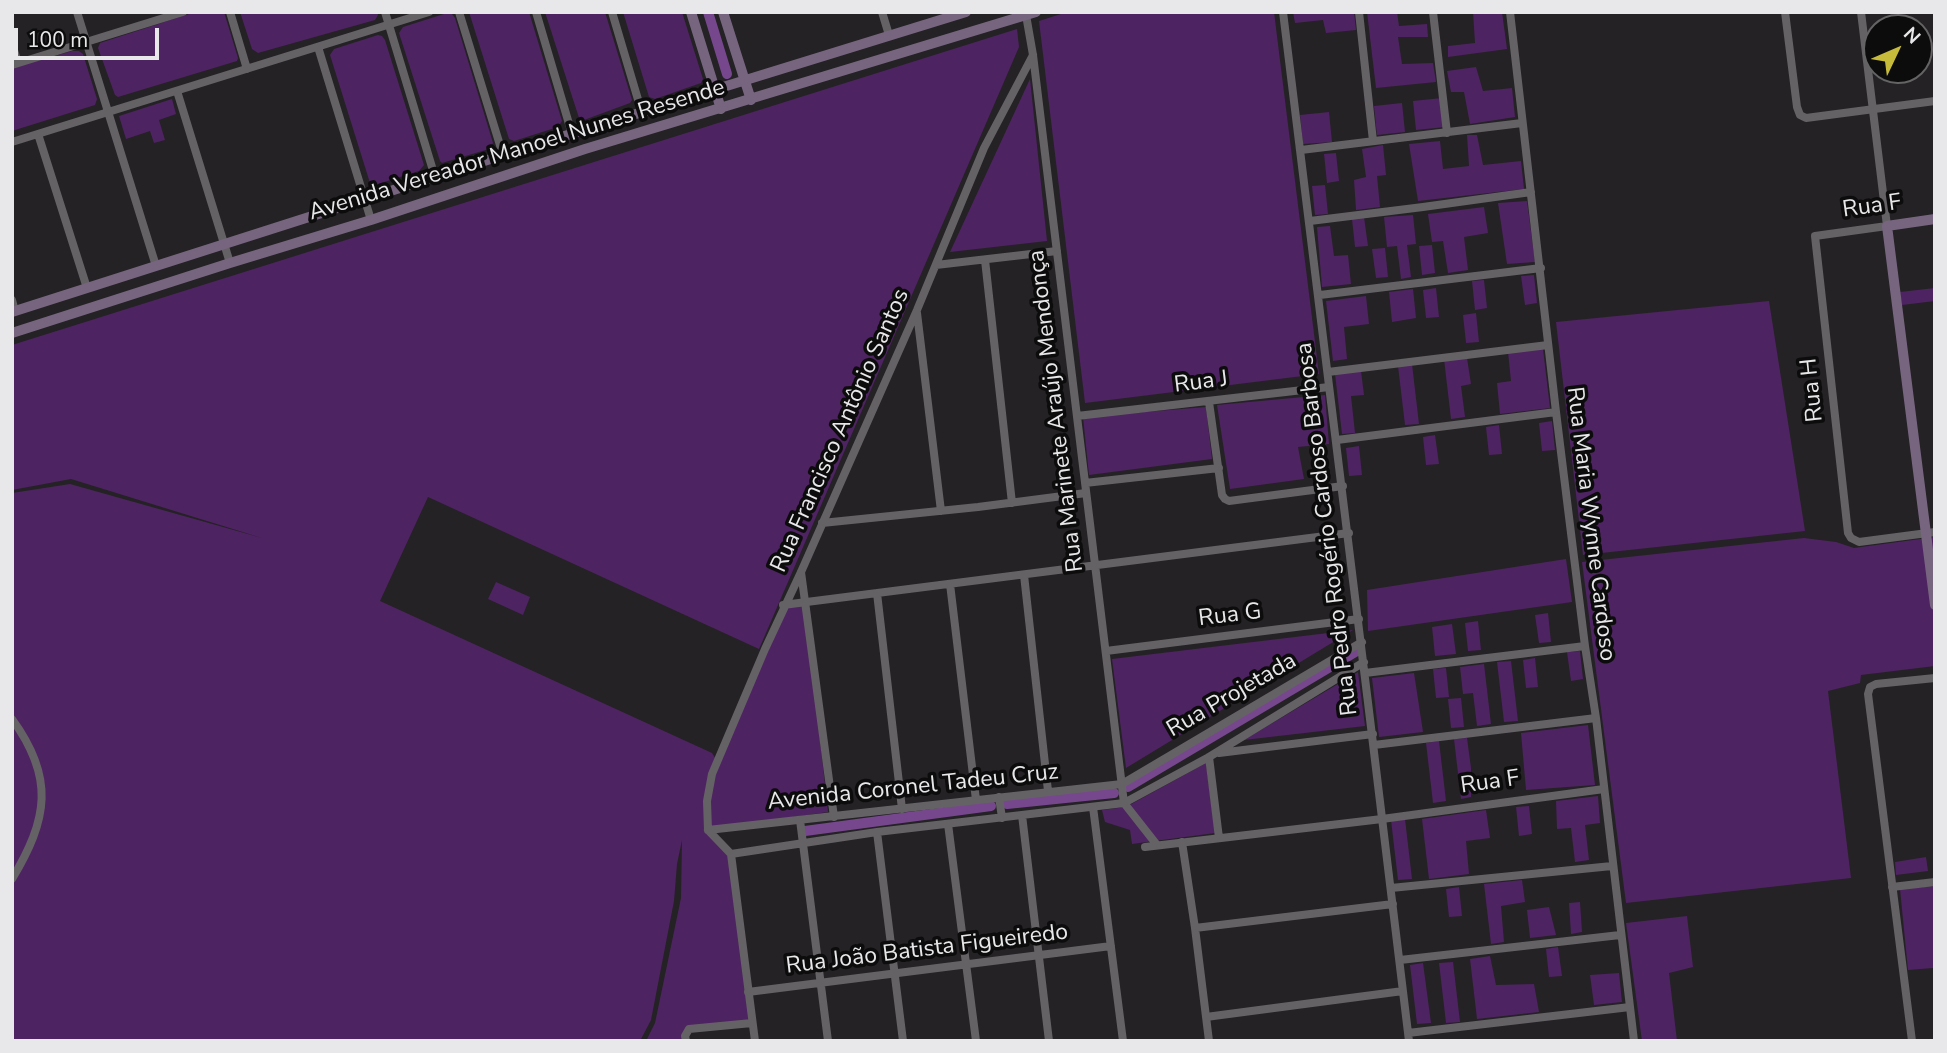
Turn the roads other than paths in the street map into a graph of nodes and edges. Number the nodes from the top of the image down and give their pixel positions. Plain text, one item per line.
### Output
1 (77, 12) edge
2 (183, 12) edge
3 (230, 12) edge
4 (385, 12) edge
5 (429, 12) edge
6 (459, 12) edge
7 (536, 12) edge
8 (612, 12) edge
9 (691, 12) edge
10 (723, 12) edge
11 (882, 12) edge
12 (1283, 12) edge
13 (1359, 12) edge
14 (1433, 12) edge
15 (1510, 12) edge
16 (1785, 12) edge
17 (1861, 12) edge
18 (961, 13) edge
19 (1029, 13) edge
20 (154, 17) edge
21 (388, 25) junction
22 (889, 35) junction
23 (87, 43) junction
24 (12, 44) edge
25 (318, 47) junction
26 (1033, 55) junction
27 (15, 64) edge
28 (247, 69) junction
29 (744, 80) junction
30 (715, 90) junction
31 (177, 91) junction
32 (751, 100) junction
33 (1935, 101) edge
34 (721, 109) junction
35 (1872, 110) junction
36 (108, 112) junction
37 (642, 113) junction
38 (1522, 123) junction
39 (1447, 133) junction
40 (38, 134) junction
41 (572, 134) junction
42 (1373, 141) junction
43 (12, 142) edge
44 (1301, 150) junction
45 (503, 155) junction
46 (435, 177) junction
47 (1531, 192) junction
48 (365, 200) junction
49 (1935, 219) edge
50 (371, 220) junction
51 (1310, 221) junction
52 (1887, 226) junction
53 (1815, 236) joint
54 (224, 244) junction
55 (1057, 251) junction
56 (985, 260) junction
57 (230, 263) junction
58 (936, 265) junction
59 (156, 266) junction
60 (1541, 268) junction
61 (87, 288) junction
62 (1320, 295) junction
63 (13, 308) edge
64 (917, 310) junction
65 (12, 333) edge
66 (1548, 345) junction
67 (1328, 372) junction
68 (1329, 387) junction
69 (1209, 402) junction
70 (1556, 412) junction
71 (1077, 416) junction
72 (1337, 440) junction
73 (1219, 468) junction
74 (1085, 482) junction
75 (1343, 486) junction
76 (1086, 493) junction
77 (1012, 503) junction
78 (941, 511) junction
79 (822, 523) junction
80 (1349, 533) junction
81 (1930, 533) edge
82 (1095, 566) junction
83 (801, 572) junction
84 (1024, 575) junction
85 (950, 584) junction
86 (877, 593) junction
87 (805, 603) junction
88 (783, 605) junction
89 (1935, 605) edge
90 (1359, 619) junction
91 (1362, 642) junction
92 (1585, 646) junction
93 (1105, 651) junction
94 (1364, 662) junction
95 (1365, 673) junction
96 (1935, 678) edge
97 (1596, 718) junction
98 (12, 719) edge
99 (1373, 734) junction
100 (1374, 745) junction
101 (1212, 755) junction
102 (1122, 784) junction
103 (1604, 789) junction
104 (1048, 791) junction
105 (999, 797) junction
106 (976, 800) junction
107 (1124, 803) junction
108 (1093, 807) junction
109 (902, 809) junction
110 (1022, 815) junction
111 (834, 817) junction
112 (1002, 818) junction
113 (1382, 819) junction
114 (800, 820) junction
115 (948, 824) junction
116 (708, 830) junction
117 (877, 832) junction
118 (1219, 838) junction
119 (1182, 842) junction
120 (803, 843) junction
121 (1157, 845) junction
122 (1144, 847) dead end
123 (731, 854) junction
124 (1612, 866) junction
125 (12, 879) edge
126 (1935, 882) edge
127 (1892, 887) junction
128 (1391, 888) junction
129 (1393, 904) junction
130 (1195, 928) junction
131 (1620, 935) junction
132 (1111, 946) junction
133 (1039, 955) junction
134 (1400, 960) junction
135 (966, 964) junction
136 (894, 973) junction
137 (820, 982) junction
138 (1403, 991) junction
139 (748, 992) junction
140 (1630, 1007) junction
141 (1206, 1017) junction
142 (752, 1023) junction
143 (1408, 1037) edge
144 (686, 1038) edge
145 (755, 1041) edge
146 (828, 1041) edge
147 (902, 1041) edge
148 (976, 1041) edge
149 (1049, 1041) edge
150 (1123, 1041) edge
151 (1209, 1041) edge
152 (1634, 1041) edge
153 (1912, 1041) edge

1 - 23 street
2 - 20 street
3 - 28 street
4 - 21 street
5 - 21 street
6 - 45 street
7 - 41 street
8 - 37 street
9 - 30 street
10 - 29 street
11 - 22 street
12 - 44 street, Rua Pedro Rogério Cardoso Barbosa
13 - 42 street
14 - 39 street
15 - 38 street, Rua Maria Wynne Cardoso
16 - 35 street
17 - 35 street
18 - 22 street, Avenida Vereador Manoel Nunes Resende
19 - 26 street, Rua Marinete Araújo Mendonça
19 - 32 street, Avenida Vereador Manoel Nunes Resende
20 - 23 street
21 - 25 street
21 - 46 street
22 - 29 street, Avenida Vereador Manoel Nunes Resende
23 - 27 street
23 - 36 street
24 - 27 street
25 - 28 street
25 - 48 street
26 - 55 street, Rua Marinete Araújo Mendonça
26 - 58 street, Rua Francisco Antônio Santos
28 - 31 street
29 - 30 street, Avenida Vereador Manoel Nunes Resende
29 - 32 street
30 - 34 street
30 - 37 street, Avenida Vereador Manoel Nunes Resende
31 - 36 street
31 - 54 street
32 - 34 street, Avenida Vereador Manoel Nunes Resende
33 - 35 street
34 - 50 street, Avenida Vereador Manoel Nunes Resende
35 - 52 street
36 - 40 street
36 - 59 street
37 - 41 street, Avenida Vereador Manoel Nunes Resende
38 - 39 street
38 - 47 street, Rua Maria Wynne Cardoso
39 - 42 street
40 - 43 street
40 - 61 street
41 - 45 street, Avenida Vereador Manoel Nunes Resende
42 - 44 street
44 - 51 street, Rua Pedro Rogério Cardoso Barbosa
45 - 46 street, Avenida Vereador Manoel Nunes Resende
46 - 48 street, Avenida Vereador Manoel Nunes Resende
47 - 51 street
47 - 60 street, Rua Maria Wynne Cardoso
48 - 50 street
48 - 54 street, Avenida Vereador Manoel Nunes Resende
49 - 52 street, Rua F
50 - 57 street, Avenida Vereador Manoel Nunes Resende
51 - 62 street, Rua Pedro Rogério Cardoso Barbosa
52 - 53 street, Rua F
52 - 81 street
53 - 81 street, Rua H
54 - 57 street
54 - 59 street, Avenida Vereador Manoel Nunes Resende
55 - 56 street
55 - 71 street, Rua Marinete Araújo Mendonça
56 - 58 street
56 - 77 street
57 - 65 street, Avenida Vereador Manoel Nunes Resende
58 - 64 street, Rua Francisco Antônio Santos
59 - 61 street, Avenida Vereador Manoel Nunes Resende
60 - 62 street
60 - 66 street, Rua Maria Wynne Cardoso
61 - 63 street, Avenida Vereador Manoel Nunes Resende
62 - 67 street, Rua Pedro Rogério Cardoso Barbosa
64 - 78 street
64 - 79 street, Rua Francisco Antônio Santos
66 - 67 street
66 - 70 street, Rua Maria Wynne Cardoso
67 - 68 street, Rua Pedro Rogério Cardoso Barbosa
68 - 69 street, Rua J
68 - 72 street, Rua Pedro Rogério Cardoso Barbosa
69 - 71 street, Rua J
69 - 73 street
70 - 72 street
70 - 92 street, Rua Maria Wynne Cardoso
71 - 74 street, Rua Marinete Araújo Mendonça
72 - 75 street, Rua Pedro Rogério Cardoso Barbosa
73 - 74 street
73 - 75 street
74 - 76 street, Rua Marinete Araújo Mendonça
75 - 80 street, Rua Pedro Rogério Cardoso Barbosa
76 - 77 street
76 - 82 street, Rua Marinete Araújo Mendonça
77 - 78 street
78 - 79 street
79 - 83 street, Rua Francisco Antônio Santos
80 - 82 street
80 - 90 street, Rua Pedro Rogério Cardoso Barbosa
81 - 89 street
82 - 84 street
82 - 93 street, Rua Marinete Araújo Mendonça
83 - 87 street
83 - 88 street, Rua Francisco Antônio Santos
84 - 85 street
84 - 104 street
85 - 86 street
85 - 106 street
86 - 87 street
86 - 109 street
87 - 88 street
87 - 111 street
88 - 116 street, Rua Francisco Antônio Santos
90 - 91 street, Rua Pedro Rogério Cardoso Barbosa
90 - 93 street, Rua G
91 - 94 street, Rua Pedro Rogério Cardoso Barbosa
91 - 102 street, Rua Projetada
92 - 95 street
92 - 97 street, Rua Maria Wynne Cardoso
93 - 102 street, Rua Marinete Araújo Mendonça
94 - 95 street, Rua Pedro Rogério Cardoso Barbosa
94 - 101 street, Rua Projetada
95 - 99 street, Rua Pedro Rogério Cardoso Barbosa
96 - 127 street
97 - 100 street
97 - 103 street, Rua Maria Wynne Cardoso
98 - 125 street
99 - 100 street, Rua Pedro Rogério Cardoso Barbosa
99 - 101 street
100 - 113 street, Rua Pedro Rogério Cardoso Barbosa
101 - 107 street, Rua Projetada
101 - 118 street
102 - 104 street, Avenida Coronel Tadeu Cruz
102 - 107 street, Rua Marinete Araújo Mendonça
103 - 113 street, Rua F
103 - 124 street, Rua Maria Wynne Cardoso
104 - 105 street, Avenida Coronel Tadeu Cruz
105 - 106 street, Avenida Coronel Tadeu Cruz
105 - 112 street
106 - 109 street, Avenida Coronel Tadeu Cruz
107 - 108 street, Avenida Coronel Tadeu Cruz
107 - 121 street
108 - 110 street, Avenida Coronel Tadeu Cruz
108 - 132 street
109 - 111 street, Avenida Coronel Tadeu Cruz
110 - 112 street, Avenida Coronel Tadeu Cruz
110 - 133 street
111 - 114 street, Avenida Coronel Tadeu Cruz
112 - 115 street, Avenida Coronel Tadeu Cruz
113 - 118 street, Rua F
113 - 128 street, Rua Pedro Rogério Cardoso Barbosa
114 - 116 street, Avenida Coronel Tadeu Cruz
114 - 120 street
115 - 117 street, Avenida Coronel Tadeu Cruz
115 - 135 street
116 - 123 street
117 - 120 street, Avenida Coronel Tadeu Cruz
117 - 136 street
118 - 119 street, Rua F
119 - 121 street, Rua F
119 - 130 street
120 - 123 street, Avenida Coronel Tadeu Cruz
120 - 137 street
121 - 122 street, Rua F
123 - 139 street
124 - 128 street
124 - 131 street, Rua Maria Wynne Cardoso
126 - 127 street
127 - 153 street
128 - 129 street, Rua Pedro Rogério Cardoso Barbosa
129 - 130 street
129 - 134 street, Rua Pedro Rogério Cardoso Barbosa
130 - 141 street
131 - 134 street
131 - 140 street, Rua Maria Wynne Cardoso
132 - 133 street, Rua João Batista Figueiredo
132 - 150 street
133 - 135 street, Rua João Batista Figueiredo
133 - 149 street
134 - 138 street, Rua Pedro Rogério Cardoso Barbosa
135 - 136 street, Rua João Batista Figueiredo
135 - 148 street
136 - 137 street, Rua João Batista Figueiredo
136 - 147 street
137 - 139 street, Rua João Batista Figueiredo
137 - 146 street
138 - 141 street
138 - 143 street, Rua Pedro Rogério Cardoso Barbosa
139 - 142 street
140 - 143 street
140 - 152 street, Rua Maria Wynne Cardoso
141 - 151 street
142 - 144 street
142 - 145 street

